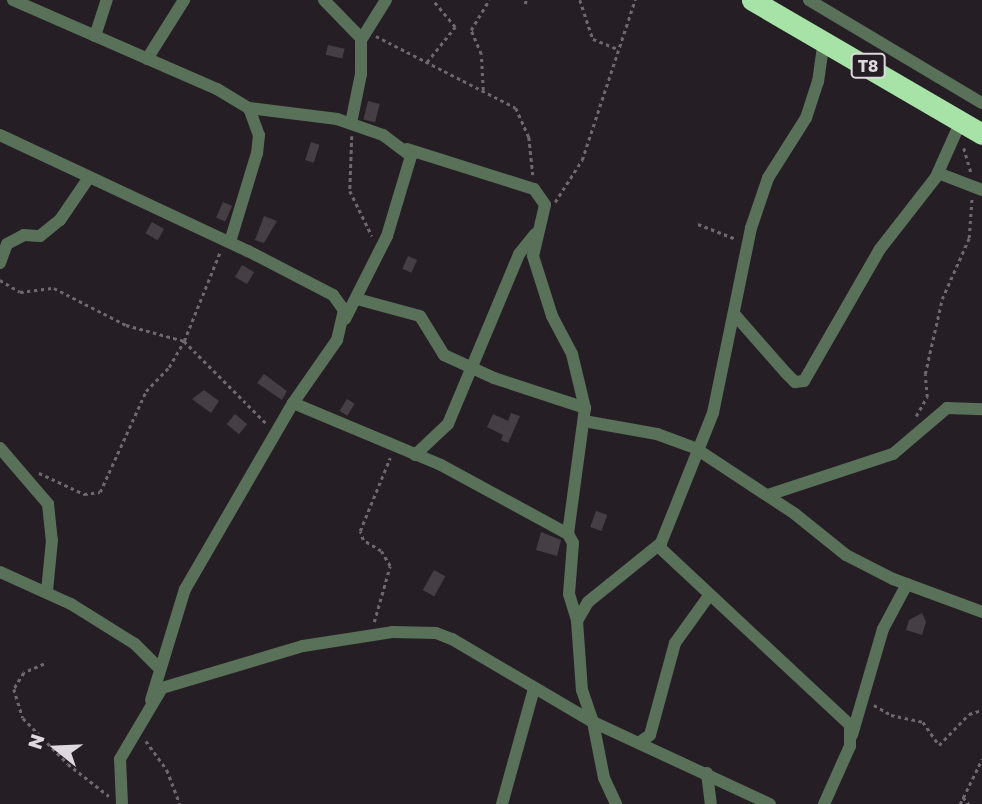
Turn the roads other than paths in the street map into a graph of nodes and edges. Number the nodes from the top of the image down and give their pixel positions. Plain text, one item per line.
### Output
1 (13, 0) edge
2 (107, 0) edge
3 (184, 0) edge
4 (324, 0) edge
5 (386, 0) edge
6 (752, 0) edge
7 (809, 0) edge
8 (95, 36) junction
9 (364, 36) junction
10 (824, 40) junction
11 (147, 60) junction
12 (982, 103) edge
13 (249, 108) junction
14 (353, 124) junction
15 (959, 127) junction
16 (982, 134) edge
17 (0, 135) edge
18 (407, 149) junction
19 (938, 173) junction
20 (88, 178) junction
21 (978, 188) edge
22 (540, 229) junction
23 (228, 241) junction
24 (0, 263) edge
25 (357, 299) junction
26 (735, 316) junction
27 (345, 320) junction
28 (471, 367) junction
29 (293, 403) junction
30 (982, 409) edge
31 (584, 415) junction
32 (0, 447) edge
33 (695, 448) junction
34 (415, 456) junction
35 (768, 495) junction
36 (568, 534) junction
37 (658, 546) junction
38 (0, 572) edge
39 (907, 584) junction
40 (47, 591) junction
41 (708, 597) junction
42 (982, 612) edge
43 (577, 621) junction
44 (160, 668) junction
45 (534, 688) junction
46 (151, 700) junction
47 (593, 722) junction
48 (852, 735) junction
49 (640, 742) junction
50 (707, 773) junction
51 (117, 801) edge
52 (502, 804) edge
53 (616, 804) edge
54 (711, 804) edge
55 (770, 804) edge
56 (824, 804) edge

1 - 8 street
2 - 8 street
3 - 11 street
4 - 9 street
5 - 9 street
6 - 10 highway, T8
7 - 12 street
8 - 11 street
9 - 14 street
10 - 15 highway, T8
10 - 26 street
11 - 13 street
13 - 14 street
13 - 23 street
14 - 18 street
15 - 16 highway, T8
15 - 19 street
17 - 20 street
18 - 22 street
18 - 25 street
19 - 21 street
19 - 26 street
20 - 23 street
20 - 24 street
22 - 28 street
22 - 31 street
23 - 27 street
25 - 27 street
25 - 28 street
26 - 33 street
27 - 29 street
28 - 31 street
28 - 34 street
29 - 34 street
29 - 44 street
30 - 35 street
31 - 33 street
31 - 36 street
32 - 40 street
33 - 35 street
33 - 37 street
34 - 36 street
35 - 39 street
36 - 43 street
37 - 41 street
37 - 43 street
38 - 40 street
39 - 42 street
39 - 48 street
40 - 44 street
41 - 48 street
41 - 49 street
43 - 47 street
44 - 46 street
45 - 46 street
45 - 47 street
45 - 52 street
46 - 51 street
47 - 49 street
47 - 53 street
48 - 56 street
49 - 50 street
50 - 54 street
50 - 55 street

